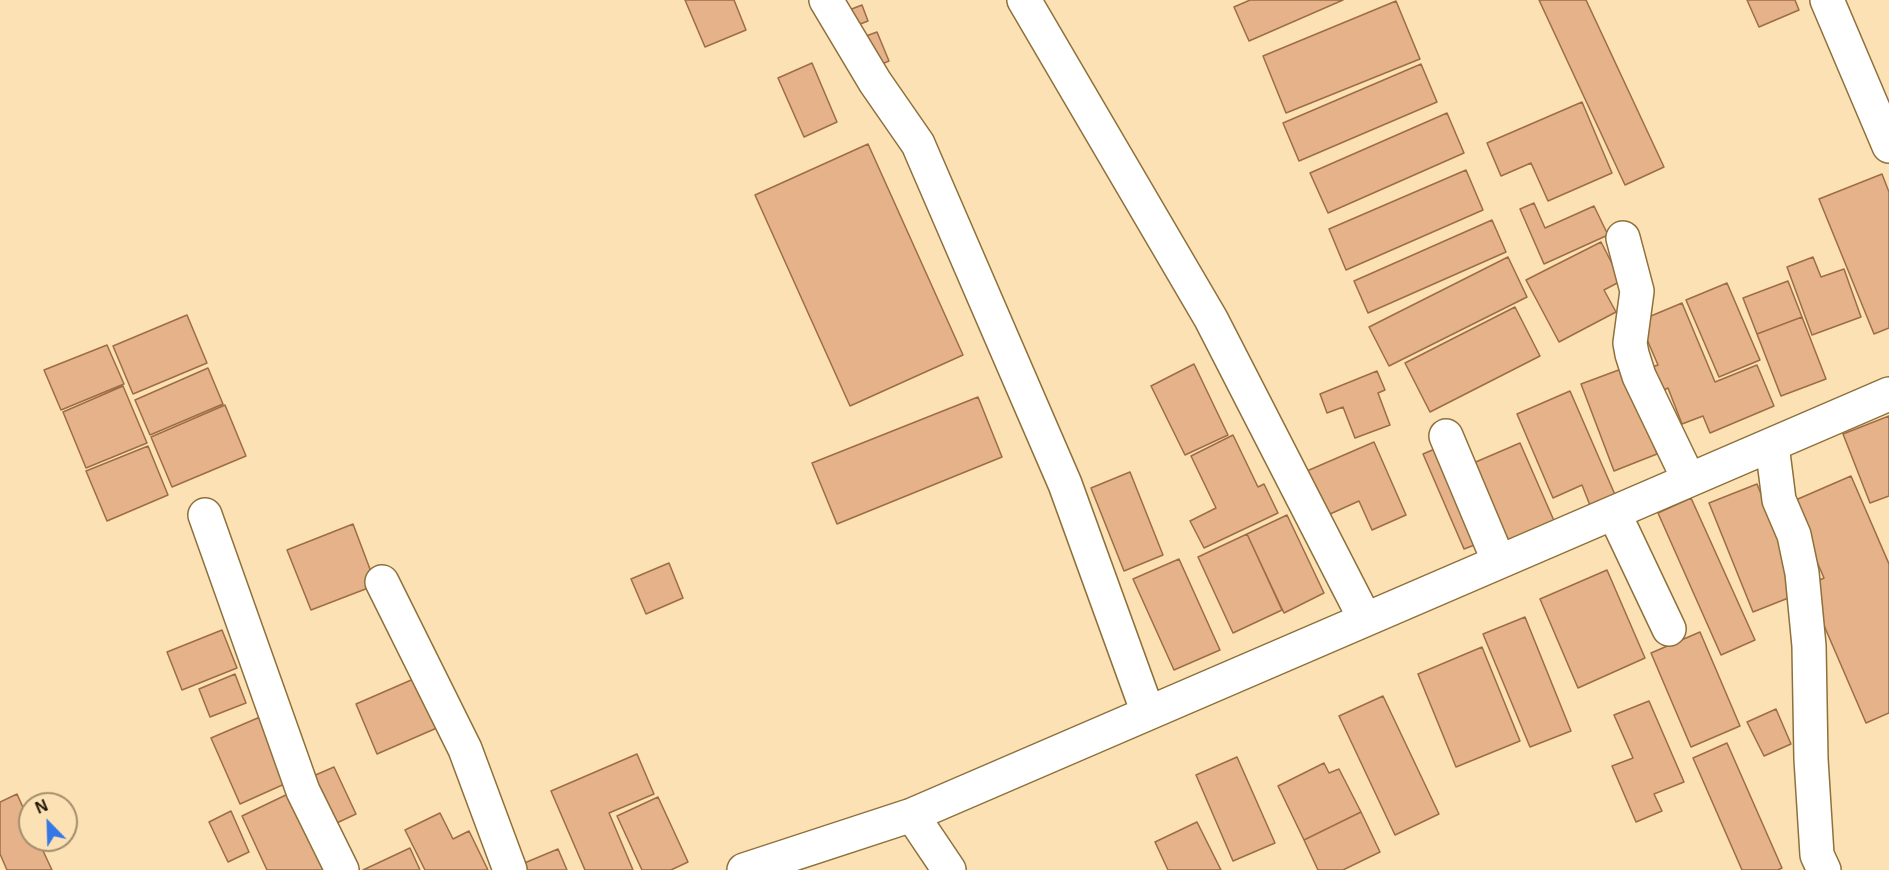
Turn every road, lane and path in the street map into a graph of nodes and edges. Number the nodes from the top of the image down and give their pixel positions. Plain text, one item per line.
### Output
1 (826, 0) edge
2 (1024, 0) edge
3 (1827, 0) edge
4 (1889, 146) edge
5 (1623, 238) dead end
6 (1889, 394) edge
7 (1446, 436) dead end
8 (1772, 445) junction
9 (1689, 480) junction
10 (1614, 513) junction
11 (205, 515) dead end
12 (1499, 562) junction
13 (382, 582) dead end
14 (1365, 619) junction
15 (1670, 629) dead end
16 (1148, 713) junction
17 (912, 814) junction
18 (342, 870) edge
19 (510, 870) edge
20 (744, 870) edge
21 (949, 870) edge
22 (1824, 870) edge

1 - 16 street
2 - 14 street
3 - 4 street
5 - 9 street
6 - 8 street
7 - 12 street
8 - 9 street
8 - 22 street
9 - 10 street
10 - 12 street
10 - 15 street
11 - 18 street
12 - 14 street
13 - 19 street
14 - 16 street
16 - 17 street
17 - 20 street
17 - 21 street

